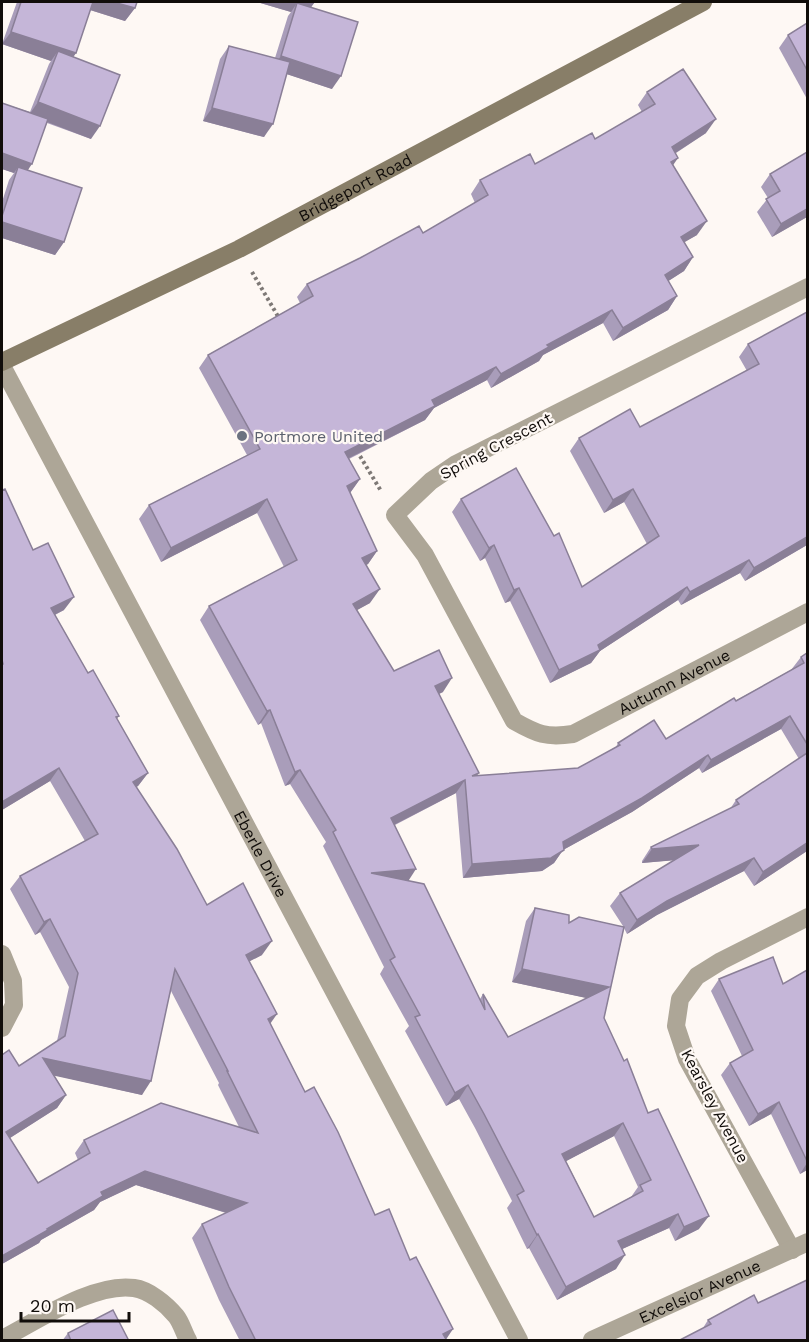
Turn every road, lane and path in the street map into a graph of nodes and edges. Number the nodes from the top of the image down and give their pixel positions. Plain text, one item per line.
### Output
1 (703, 2) edge
2 (239, 249) junction
3 (807, 287) edge
4 (281, 321) edge
5 (2, 364) edge
6 (353, 443) edge
7 (395, 515) junction
8 (807, 612) edge
9 (807, 917) edge
10 (2, 954) edge
11 (2, 1028) edge
12 (800, 1246) edge
13 (2, 1339) edge
14 (188, 1341) edge
15 (519, 1341) edge
16 (592, 1341) edge

1 - 2 main road, Bridgeport Road
2 - 4 path
2 - 5 main road, Bridgeport Road
3 - 7 street, Spring Crescent
5 - 15 street, Eberle Drive
6 - 7 path
7 - 8 street, Autumn Avenue
9 - 12 street, Kearsley Avenue
10 - 11 street
12 - 16 street, Excelsior Avenue
13 - 14 street

